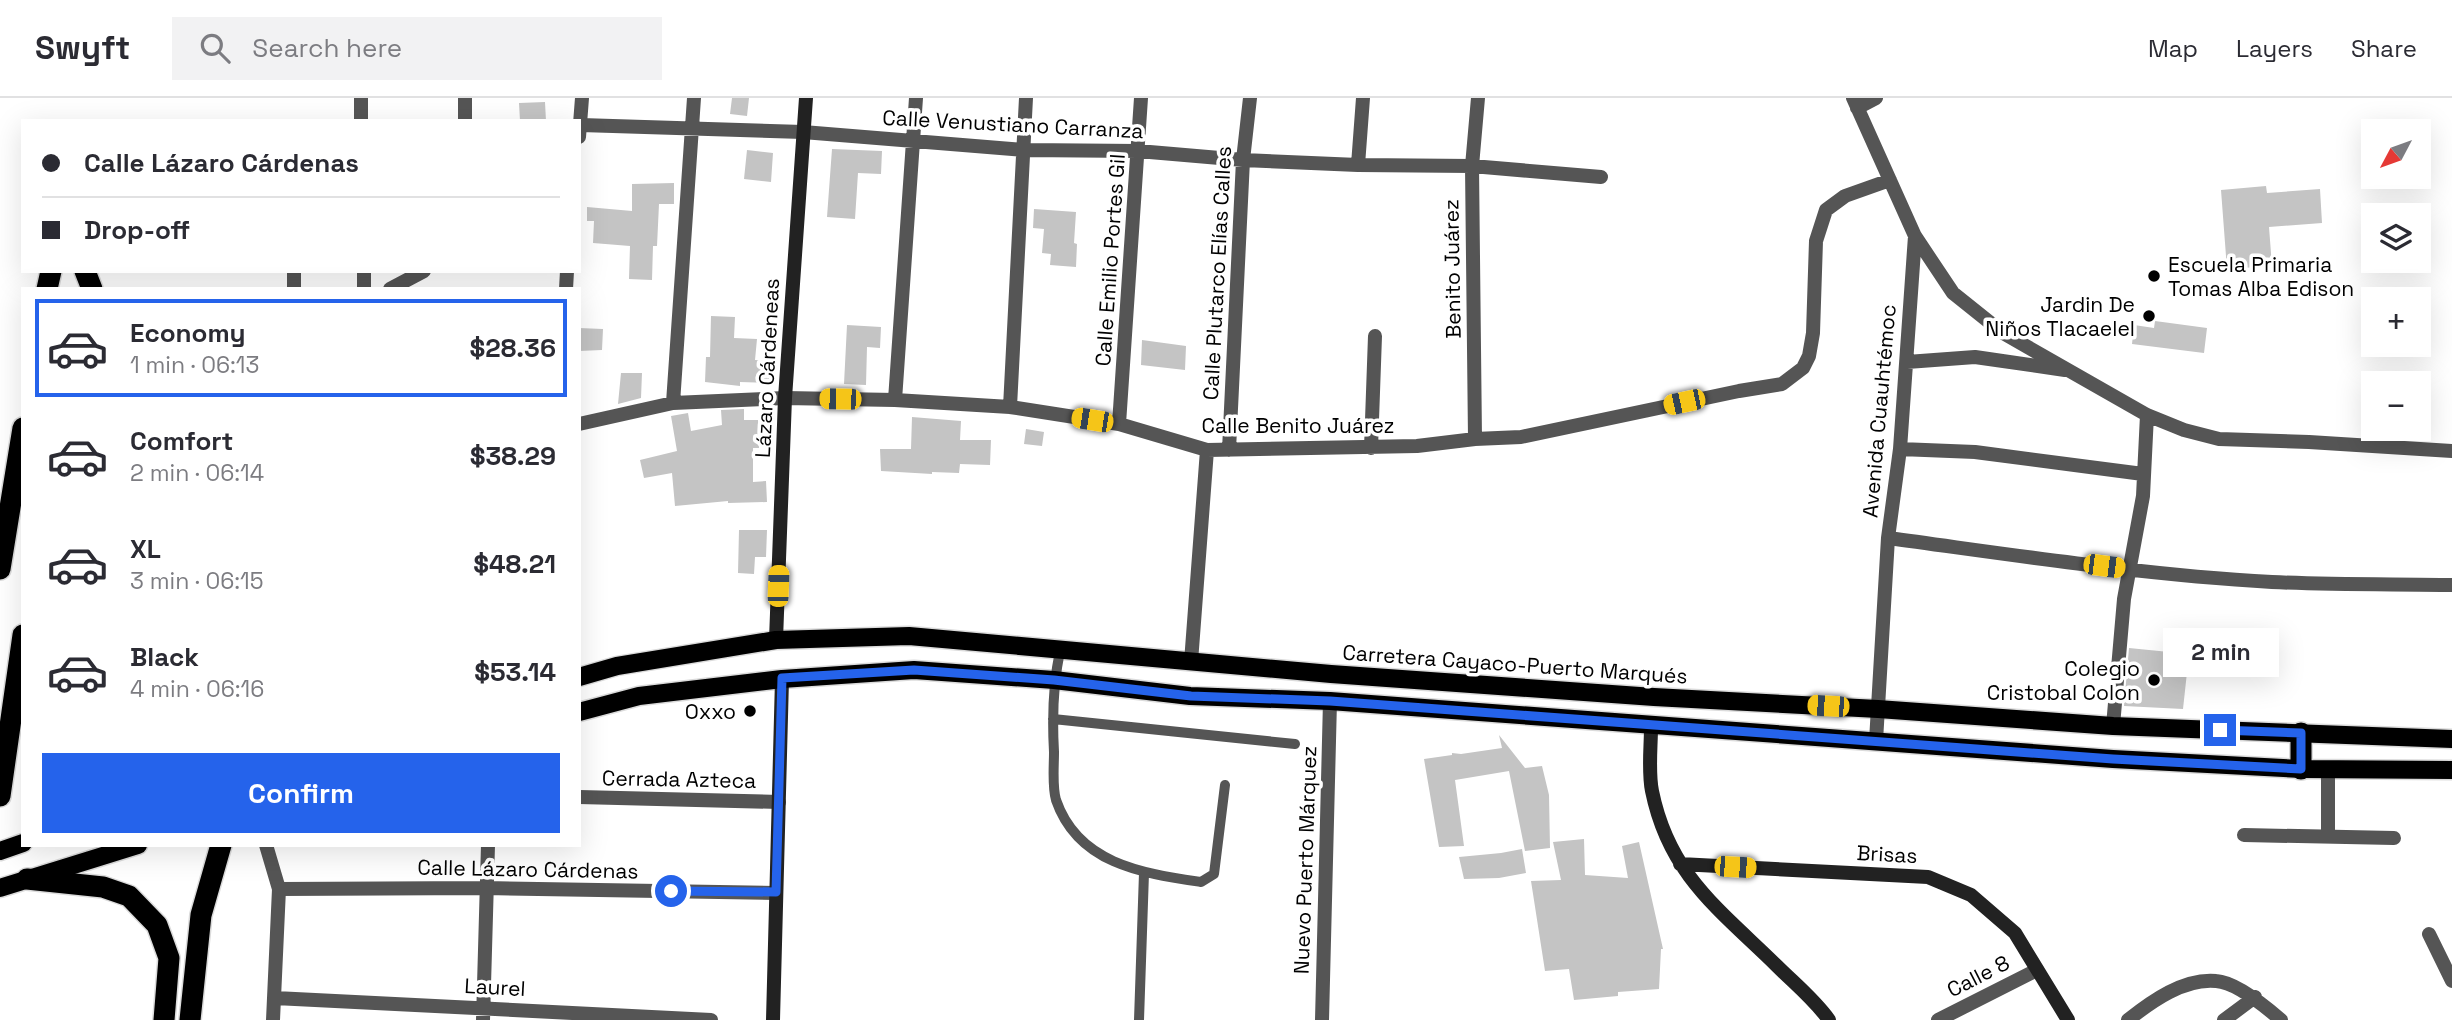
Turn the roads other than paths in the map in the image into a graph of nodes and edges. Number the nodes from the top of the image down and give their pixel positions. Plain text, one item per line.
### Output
1 (361, 98) edge
2 (465, 98) edge
3 (582, 98) edge
4 (694, 98) edge
5 (806, 98) edge
6 (916, 98) edge
7 (1026, 98) edge
8 (1141, 98) edge
9 (1250, 98) edge
10 (1363, 98) edge
11 (1478, 98) edge
12 (1876, 98) edge
13 (1855, 103) edge
14 (361, 119) edge
15 (465, 119) edge
16 (581, 119) edge
17 (691, 127) junction
18 (581, 131) edge
19 (803, 132) junction
20 (911, 142) junction
21 (1024, 150) junction
22 (1138, 151) junction
23 (1243, 160) junction
24 (1359, 165) junction
25 (1472, 166) junction
26 (1601, 177) dead end
27 (1890, 180) junction
28 (1914, 236) junction
29 (420, 273) edge
30 (394, 287) edge
31 (1375, 336) dead end
32 (1907, 362) junction
33 (2073, 371) junction
34 (785, 398) junction
35 (895, 400) junction
36 (673, 403) junction
37 (1010, 407) junction
38 (2147, 415) junction
39 (581, 424) edge
40 (1119, 424) junction
41 (21, 436) edge
42 (1475, 439) junction
43 (1371, 448) junction
44 (1900, 449) junction
45 (1206, 450) junction
46 (1229, 450) junction
47 (2452, 450) edge
48 (2143, 474) junction
49 (6, 493) edge
50 (1888, 538) junction
51 (0, 569) edge
52 (2131, 570) junction
53 (2452, 585) edge
54 (776, 640) junction
55 (21, 649) edge
56 (1060, 651) junction
57 (1191, 662) junction
58 (581, 676) edge
59 (782, 678) junction
60 (1054, 680) junction
61 (1330, 701) junction
62 (1878, 709) junction
63 (581, 711) edge
64 (1053, 719) junction
65 (2113, 726) junction
66 (1651, 727) junction
67 (2301, 733) junction
68 (2452, 739) edge
69 (1876, 741) junction
70 (1295, 744) dead end
71 (2301, 769) junction
72 (2328, 769) junction
73 (2452, 770) edge
74 (1225, 785) dead end
75 (0, 796) edge
76 (581, 797) edge
77 (779, 802) junction
78 (2244, 835) dead end
79 (2328, 836) junction
80 (2394, 838) dead end
81 (21, 844) edge
82 (131, 847) edge
83 (220, 847) edge
84 (267, 847) edge
85 (488, 847) edge
86 (0, 851) edge
87 (1680, 864) junction
88 (1144, 873) junction
89 (27, 879) junction
90 (0, 888) edge
91 (486, 888) junction
92 (279, 889) junction
93 (776, 892) junction
94 (2429, 934) dead end
95 (2446, 955) edge
96 (2037, 970) junction
97 (2452, 981) edge
98 (275, 998) junction
99 (2255, 998) junction
100 (483, 1014) edge
101 (164, 1020) edge
102 (190, 1020) edge
103 (273, 1020) edge
104 (711, 1020) edge
105 (773, 1020) edge
106 (1139, 1020) edge
107 (1322, 1020) edge
108 (1829, 1020) edge
109 (1938, 1020) edge
110 (2068, 1020) edge
111 (2128, 1020) edge
112 (2224, 1020) edge
113 (2281, 1020) edge

1 - 14 street
2 - 15 street
3 - 16 street
4 - 17 street
5 - 19 street, Lázaro Cárdeneas
6 - 20 street
7 - 21 street
8 - 22 street, Calle Emilio Portes Gil
9 - 23 street, Calle Plutarco Elías Calles
10 - 24 street
11 - 25 street, Benito Juárez
12 - 13 street
13 - 27 street, Avenida Cuauhtémoc
17 - 18 street, Calle Venustiano Carranza
17 - 19 street, Calle Venustiano Carranza
17 - 36 street
19 - 20 street, Calle Venustiano Carranza
19 - 34 street, Lázaro Cárdeneas
20 - 21 street, Calle Venustiano Carranza
20 - 35 street
21 - 22 street, Calle Venustiano Carranza
21 - 37 street
22 - 23 street, Calle Venustiano Carranza
22 - 40 street, Calle Emilio Portes Gil
23 - 24 street, Calle Venustiano Carranza
23 - 46 street, Calle Plutarco Elías Calles
24 - 25 street, Calle Venustiano Carranza
25 - 26 street, Calle Venustiano Carranza
25 - 42 street, Benito Juárez
27 - 28 street, Avenida Cuauhtémoc
27 - 42 street, Calle Benito Juárez
28 - 32 street, Avenida Cuauhtémoc
28 - 33 street
29 - 30 street
31 - 43 street
32 - 33 street
32 - 44 street, Avenida Cuauhtémoc
33 - 38 street
34 - 35 street, Calle Benito Juárez
34 - 36 street, Calle Benito Juárez
34 - 54 street, Lázaro Cárdeneas
35 - 37 street, Calle Benito Juárez
36 - 39 street, Calle Benito Juárez
37 - 40 street, Calle Benito Juárez
38 - 47 street
38 - 48 street
40 - 45 street, Calle Benito Juárez
41 - 49 highway
42 - 43 street, Calle Benito Juárez
43 - 46 street, Calle Benito Juárez
44 - 48 street
44 - 50 street, Avenida Cuauhtémoc
45 - 46 street, Calle Benito Juárez
45 - 57 street
48 - 52 street
49 - 51 highway
50 - 52 street
50 - 62 street, Avenida Cuauhtémoc
52 - 53 street
52 - 65 street
54 - 56 main road, Carretera Cayaco-Puerto Marqués
54 - 58 main road, Carretera Cayaco-Puerto Marqués
55 - 75 highway
56 - 57 main road, Carretera Cayaco-Puerto Marqués
56 - 60 lane
57 - 62 main road, Carretera Cayaco-Puerto Marqués
59 - 60 main road
59 - 63 main road
59 - 77 street
60 - 61 main road
60 - 64 lane
61 - 66 main road
61 - 107 street, Nuevo Puerto Márquez
62 - 65 main road, Carretera Cayaco-Puerto Marqués
62 - 69 street, Avenida Cuauhtémoc
64 - 70 lane
64 - 88 lane
65 - 67 main road, Carretera Cayaco-Puerto Marqués
66 - 69 main road
66 - 87 street
67 - 68 main road, Carretera Cayaco-Puerto Marqués
67 - 71 highway
69 - 71 main road
71 - 72 main road
72 - 73 main road
72 - 79 street
74 - 88 lane
76 - 77 street, Cerrada Azteca
77 - 93 street
78 - 79 street
79 - 80 street
81 - 86 main road
82 - 89 main road
83 - 102 highway
84 - 92 street
85 - 91 street
87 - 96 street, Brisas
87 - 108 street
88 - 106 lane
89 - 90 main road
89 - 101 highway
91 - 92 street, Calle Lázaro Cárdenas
91 - 93 street, Calle Lázaro Cárdenas
91 - 100 street
92 - 98 street
93 - 105 street
94 - 95 street
95 - 97 street
96 - 109 street, Calle 8
96 - 110 street, Brisas
98 - 100 street, Laurel
98 - 103 street
99 - 111 street
99 - 112 street
99 - 113 street
100 - 104 street, Laurel

